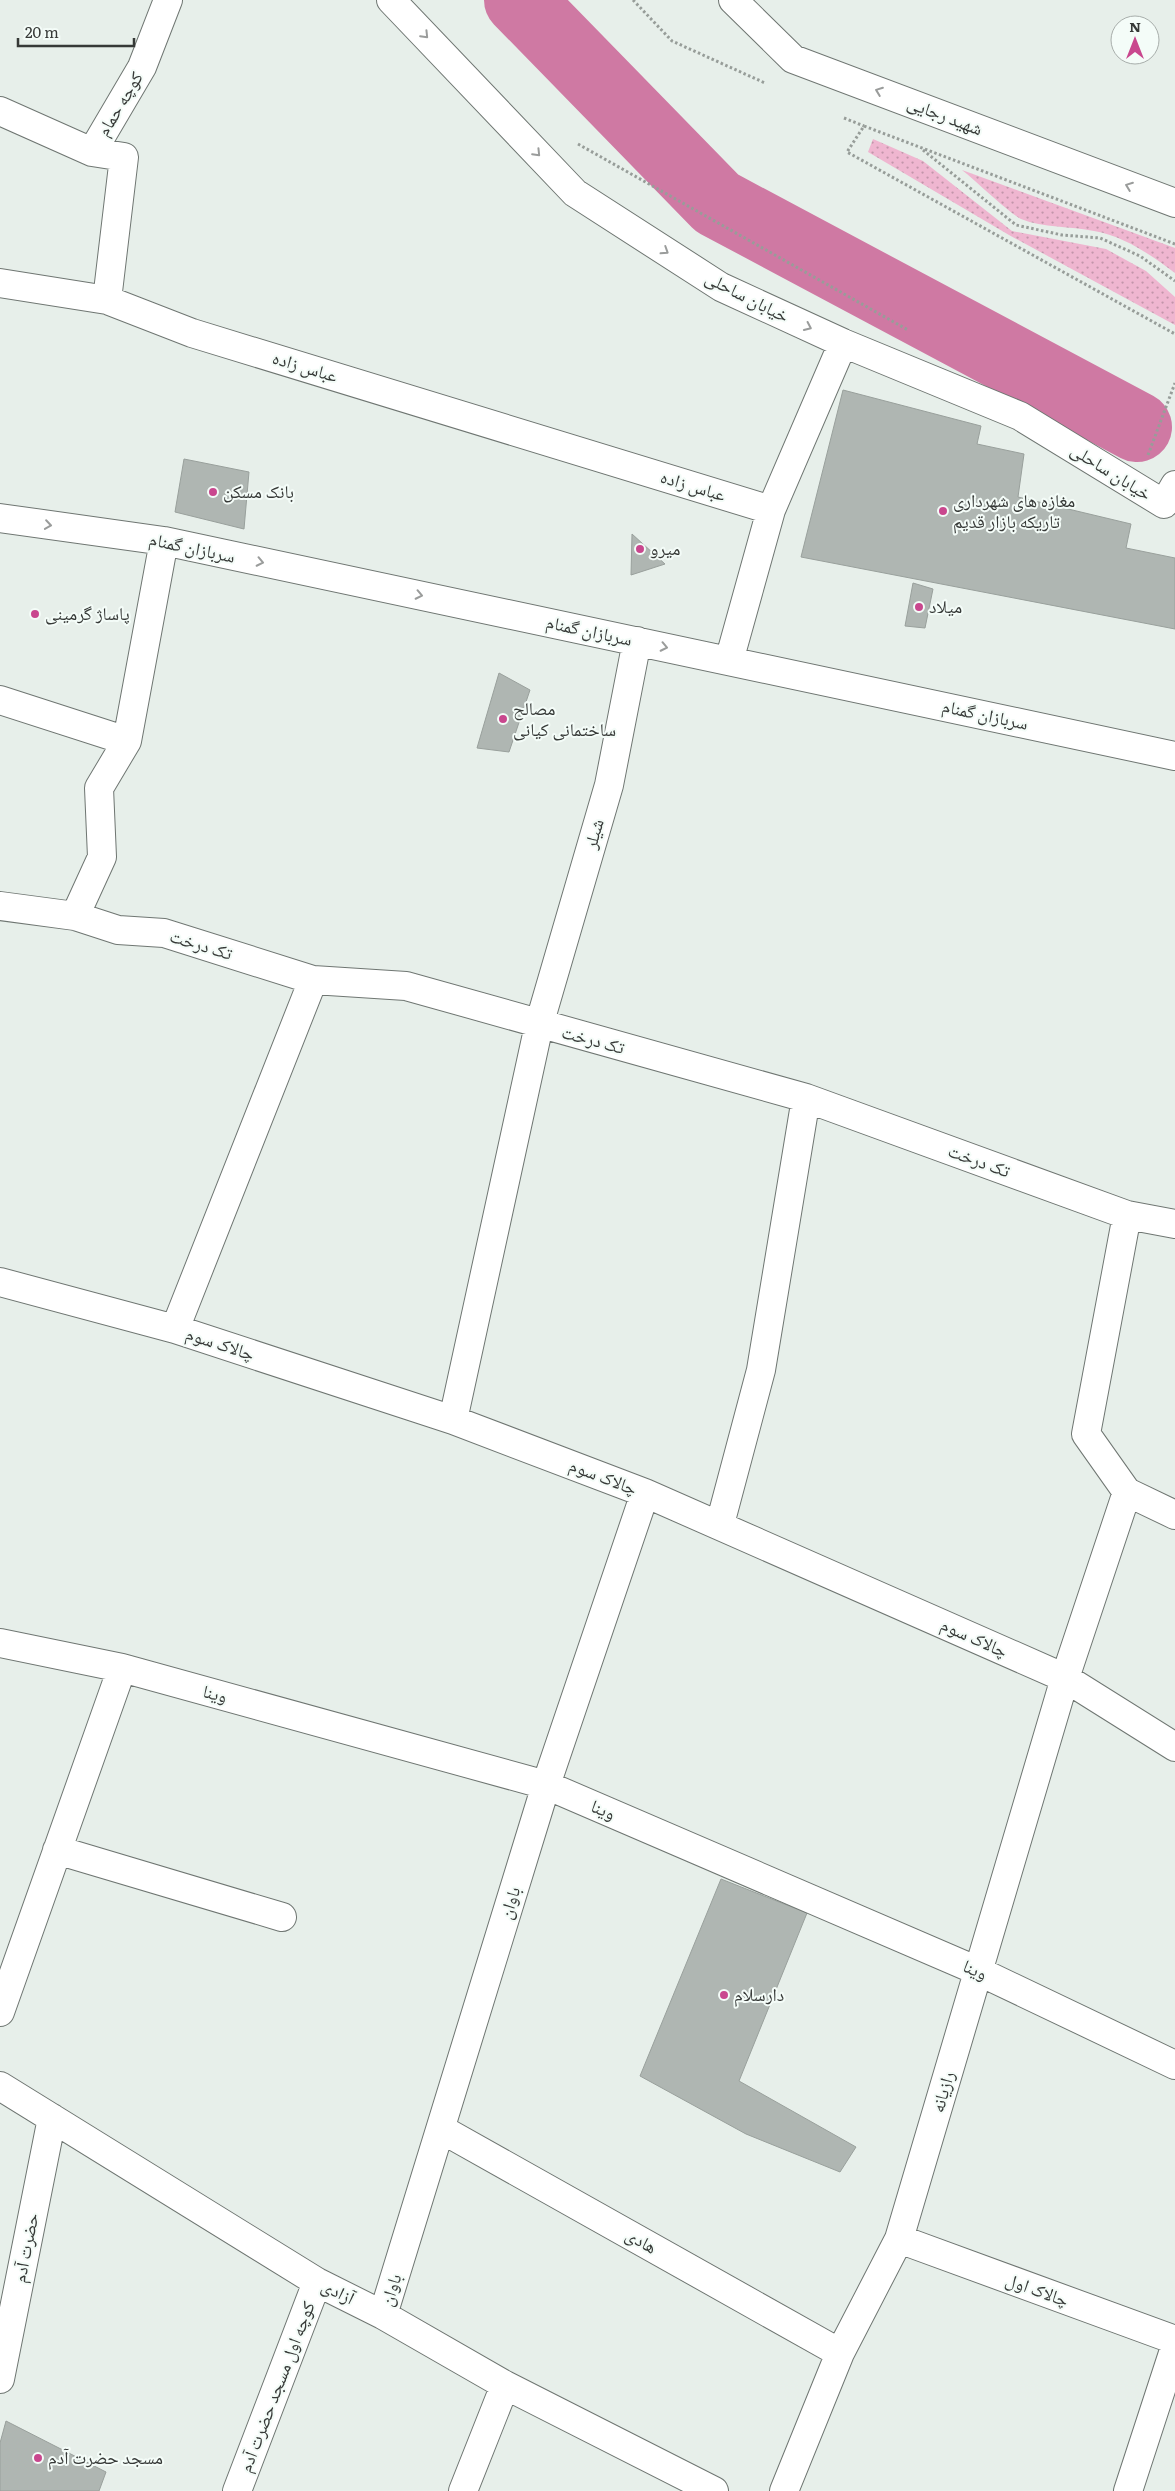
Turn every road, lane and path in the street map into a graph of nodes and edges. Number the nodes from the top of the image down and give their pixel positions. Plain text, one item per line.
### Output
1 (168, 0) edge
2 (391, 0) edge
3 (632, 0) edge
4 (733, 0) edge
5 (768, 84) dead end
6 (0, 111) edge
7 (838, 115) dead end
8 (864, 126) junction
9 (576, 142) dead end
10 (921, 148) junction
11 (92, 152) junction
12 (1175, 203) edge
13 (1175, 244) edge
14 (1175, 281) edge
15 (0, 283) edge
16 (107, 300) junction
17 (912, 332) dead end
18 (1175, 334) edge
19 (843, 344) junction
20 (1175, 383) edge
21 (1144, 464) dead end
22 (1170, 495) edge
23 (771, 510) junction
24 (0, 518) edge
25 (164, 540) junction
26 (636, 641) junction
27 (730, 661) junction
28 (0, 700) edge
29 (126, 741) junction
30 (1175, 756) edge
31 (0, 906) edge
32 (75, 916) junction
33 (313, 980) junction
34 (539, 1025) junction
35 (806, 1098) junction
36 (1128, 1215) junction
37 (1175, 1224) edge
38 (0, 1282) edge
39 (175, 1329) junction
40 (453, 1420) junction
41 (1128, 1492) junction
42 (645, 1493) junction
43 (1175, 1515) edge
44 (720, 1524) junction
45 (0, 1643) edge
46 (122, 1668) junction
47 (1065, 1678) junction
48 (1175, 1747) edge
49 (546, 1785) junction
50 (57, 1850) junction
51 (282, 1917) dead end
52 (978, 1971) junction
53 (0, 2012) edge
54 (1175, 2065) edge
55 (0, 2086) edge
56 (52, 2118) junction
57 (441, 2129) junction
58 (899, 2239) junction
59 (317, 2282) junction
60 (383, 2315) junction
61 (1175, 2340) edge
62 (1175, 2347) edge
63 (840, 2352) junction
64 (0, 2379) edge
65 (505, 2385) junction
66 (237, 2491) edge
67 (463, 2491) edge
68 (714, 2491) edge
69 (784, 2491) edge
70 (1128, 2491) edge

1 - 11 street, کوچه حمام
2 -> 19 street, خیابان ساحلی
3 - 5 path
12 -> 4 street, شهید رجایی
6 - 11 street
7 - 8 path
8 - 10 path
8 - 18 path
9 - 17 path
10 - 13 path
10 - 14 path
11 - 16 street
15 - 16 street, عباس زاده
16 - 23 street, عباس زاده
19 - 22 street, خیابان ساحلی
19 - 23 street
20 - 21 path
23 - 27 street
24 -> 25 street, سربازان گمنام
25 -> 26 street, سربازان گمنام
25 - 29 street
26 -> 27 street, سربازان گمنام
26 - 34 street, شیلر
27 - 30 street, سربازان گمنام
28 - 29 street
29 - 32 street
31 - 32 street, تک درخت
32 - 33 street, تک درخت
33 - 34 street, تک درخت
33 - 39 street
34 - 35 street, تک درخت
34 - 40 street, شیلر
35 - 36 street, تک درخت
35 - 44 street
36 - 37 street, تک درخت
36 - 41 street
38 - 39 street, چالاک سوم
39 - 40 street, چالاک سوم
40 - 42 street, چالاک سوم
41 - 43 street
41 - 47 street, رازیانه
42 - 44 street, چالاک سوم
42 - 49 street, باوان
44 - 47 street, چالاک سوم
45 - 46 street, وینا
46 - 49 street, وینا
46 - 50 street
47 - 48 street, چالاک سوم
47 - 52 street, رازیانه
49 - 52 street, وینا
49 - 57 street, باوان
50 - 51 street
50 - 53 street
52 - 54 street, وینا
52 - 58 street, رازیانه
55 - 56 street, آزادی
56 - 59 street, آزادی
56 - 64 street, حضرت آدم
57 - 60 street, باوان
57 - 63 street, هادی
58 - 61 street, چالاک اول
58 - 63 street, رازیانه
59 - 60 street, آزادی
59 - 66 street, کوچه اول مسجد حضرت آدم
60 - 65 street, آزادی
62 - 70 street
63 - 69 street, رازیانه
65 - 67 street
65 - 68 street, آزادی

